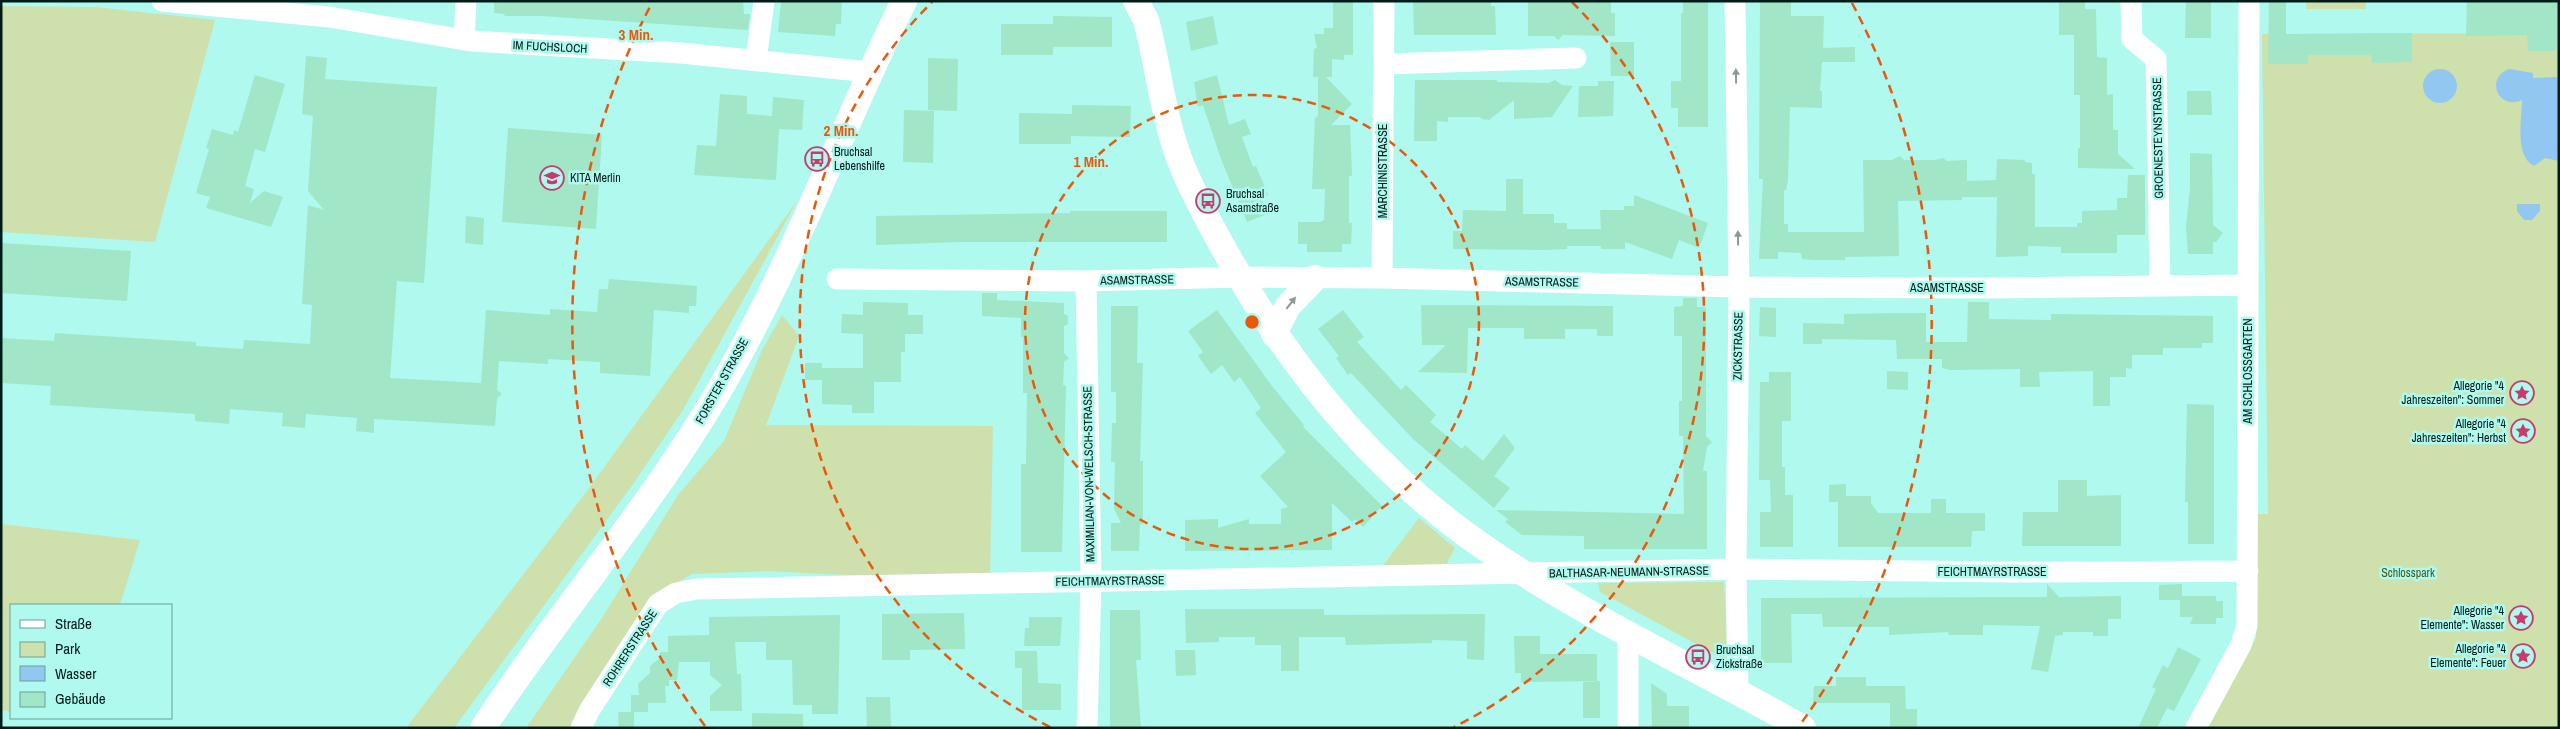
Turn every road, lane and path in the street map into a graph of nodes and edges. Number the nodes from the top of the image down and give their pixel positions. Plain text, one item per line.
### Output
1 (162, 1) edge
2 (466, 1) edge
3 (764, 1) edge
4 (904, 1) edge
5 (1136, 1) edge
6 (1384, 1) edge
7 (1735, 1) edge
8 (2131, 1) edge
9 (2248, 1) edge
10 (196, 3) edge
11 (464, 40) junction
12 (1576, 58) dead end
13 (756, 60) junction
14 (1384, 64) junction
15 (870, 72) junction
16 (1240, 277) junction
17 (1316, 278) junction
18 (1382, 278) junction
19 (836, 279) dead end
20 (1086, 281) junction
21 (2248, 285) junction
22 (2160, 286) junction
23 (1739, 287) junction
24 (1274, 334) junction
25 (1736, 570) junction
26 (2248, 572) junction
27 (1523, 573) junction
28 (1091, 582) junction
29 (697, 589) joint
30 (1628, 634) junction
31 (1738, 692) junction
32 (483, 728) edge
33 (581, 728) edge
34 (1087, 728) edge
35 (1628, 728) edge
36 (1803, 728) edge
37 (2196, 728) edge

1 - 10 street, IM FUCHSLOCH
2 - 11 street
3 - 13 street
4 - 15 street, FORSTER STRASSE
5 - 16 street, BALTHASAR-NEUMANN-STRASSE
6 - 14 street, MARCHINISTRASSE
23 -> 7 street, ZICKSTRASSE
8 - 22 street, GROENESTEYNSTRASSE
9 - 21 street, AM SCHLOSSGARTEN
10 - 11 street, IM FUCHSLOCH
11 - 13 street, IM FUCHSLOCH
12 - 14 street
13 - 15 street, IM FUCHSLOCH
14 - 18 street, MARCHINISTRASSE
15 - 32 street, FORSTER STRASSE
16 - 17 street, ASAMSTRASSE
16 - 20 street, ASAMSTRASSE
16 - 24 street, BALTHASAR-NEUMANN-STRASSE
17 - 18 street, ASAMSTRASSE
24 -> 17 street
18 - 23 street, ASAMSTRASSE
19 - 20 street, ASAMSTRASSE
20 - 28 street, MAXIMILIAN-VON-WELSCH-STRASSE
21 - 22 street, ASAMSTRASSE
21 - 26 street, AM SCHLOSSGARTEN
22 - 23 street, ASAMSTRASSE
23 - 25 street, ZICKSTRASSE
24 - 27 street, BALTHASAR-NEUMANN-STRASSE
25 - 26 street, FEICHTMAYRSTRASSE
25 - 27 street, BALTHASAR-NEUMANN-STRASSE
25 - 31 street, ZICKSTRASSE
26 - 37 street, AM SCHLOSSGARTEN
27 - 28 street, FEICHTMAYRSTRASSE
27 - 30 street, BALTHASAR-NEUMANN-STRASSE
28 - 29 street, FEICHTMAYRSTRASSE
28 - 34 street, MAXIMILIAN-VON-WELSCH-STRASSE
29 - 33 street, ROHRERSTRASSE
30 - 31 street, BALTHASAR-NEUMANN-STRASSE
30 - 35 street
31 - 36 street, BALTHASAR-NEUMANN-STRASSE

